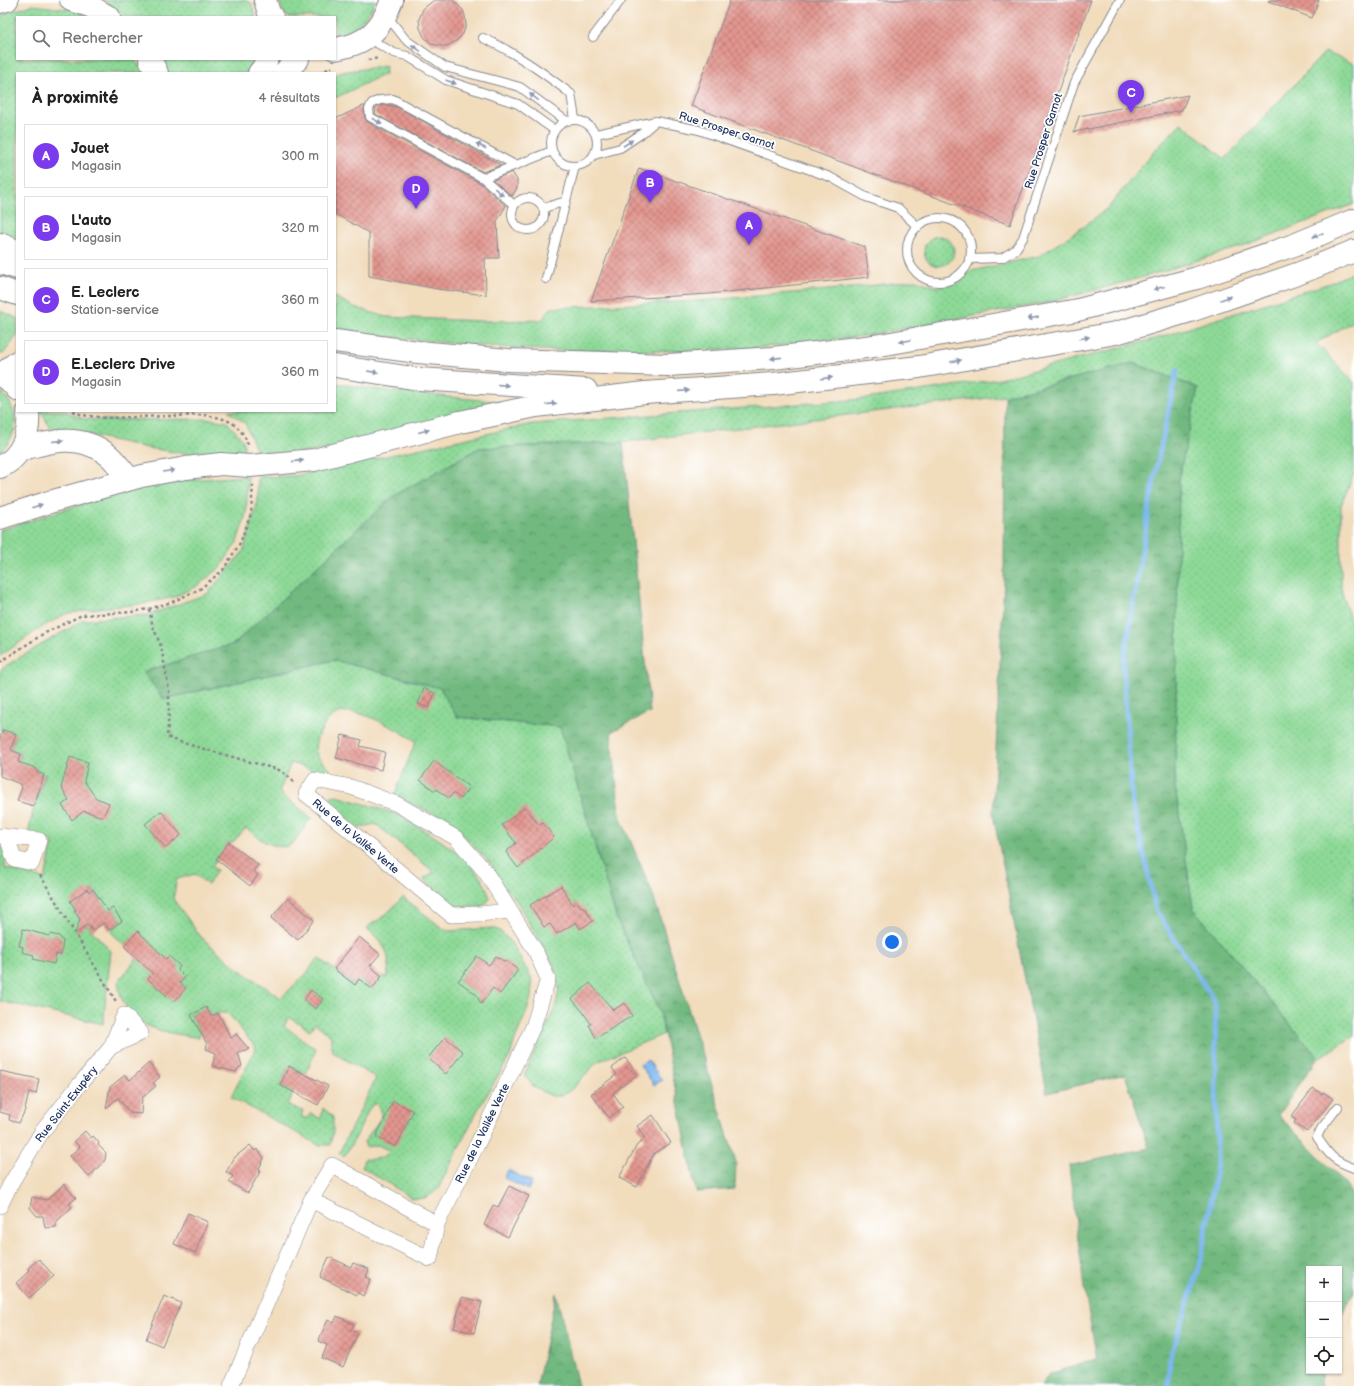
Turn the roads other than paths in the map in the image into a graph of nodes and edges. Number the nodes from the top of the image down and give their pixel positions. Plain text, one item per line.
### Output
1 (7, 0) edge
2 (71, 0) edge
3 (265, 0) edge
4 (621, 0) edge
5 (1120, 0) edge
6 (0, 2) edge
7 (389, 8) edge
8 (107, 16) edge
9 (271, 16) edge
10 (593, 37) dead end
11 (367, 38) junction
12 (483, 38) dead end
13 (336, 49) edge
14 (150, 60) edge
15 (267, 60) edge
16 (297, 60) edge
17 (156, 72) edge
18 (260, 72) edge
19 (285, 72) edge
20 (575, 119) junction
21 (565, 120) junction
22 (656, 121) junction
23 (554, 130) junction
24 (596, 134) junction
25 (552, 151) junction
26 (594, 155) junction
27 (515, 165) junction
28 (575, 166) junction
29 (483, 178) junction
30 (566, 201) junction
31 (514, 205) junction
32 (544, 208) junction
33 (1354, 220) edge
34 (918, 227) junction
35 (0, 244) edge
36 (16, 251) edge
37 (1354, 251) edge
38 (969, 259) junction
39 (0, 263) edge
40 (16, 268) edge
41 (546, 279) dead end
42 (0, 288) edge
43 (16, 294) edge
44 (336, 341) edge
45 (336, 366) edge
46 (6, 370) edge
47 (16, 388) edge
48 (645, 394) junction
49 (28, 412) edge
50 (20, 450) junction
51 (0, 467) edge
52 (130, 479) junction
53 (0, 518) edge
54 (4, 837) edge
55 (510, 911) junction
56 (112, 1048) junction
57 (1338, 1107) dead end
58 (1354, 1168) edge
59 (311, 1200) junction
60 (0, 1206) edge
61 (436, 1224) junction
62 (231, 1386) edge

1 - 6 main road
2 - 8 main road
3 - 9 main road
4 - 10 lane
5 - 38 lane, Rue Prosper Garnot
7 - 11 main road
21 -> 7 lane
11 - 13 main road
11 -> 23 lane
12 - 20 lane
14 - 17 main road
15 - 18 main road
16 - 19 main road
20 - 21 lane
20 - 24 lane
21 - 23 lane
22 - 24 lane, Rue Prosper Garnot
26 -> 22 lane
22 - 34 lane, Rue Prosper Garnot
23 - 25 lane
24 - 26 lane
25 - 27 lane
25 - 28 lane
26 - 28 lane
27 - 29 lane
27 -> 29 lane
28 - 30 lane
29 -> 31 lane
30 - 32 lane
30 - 41 lane
31 - 32 lane
31 - 32 lane
33 -> 44 main road
34 - 38 lane
34 - 38 lane
35 - 36 main road
48 -> 37 main road
39 - 40 main road
42 - 43 main road
45 -> 48 main road
46 - 47 main road
52 -> 48 main road
49 - 50 main road
50 - 51 main road
50 -> 52 main road
53 -> 52 main road
54 - 54 street
55 - 55 street, Rue de la Vallée Verte
55 - 61 street, Rue de la Vallée Verte
56 - 56 street, Rue Saint-Exupéry
56 - 60 street, Rue Saint-Exupéry
57 - 58 lane
59 - 61 street
59 - 61 street, Rue de la Vallée Verte
59 - 62 street

